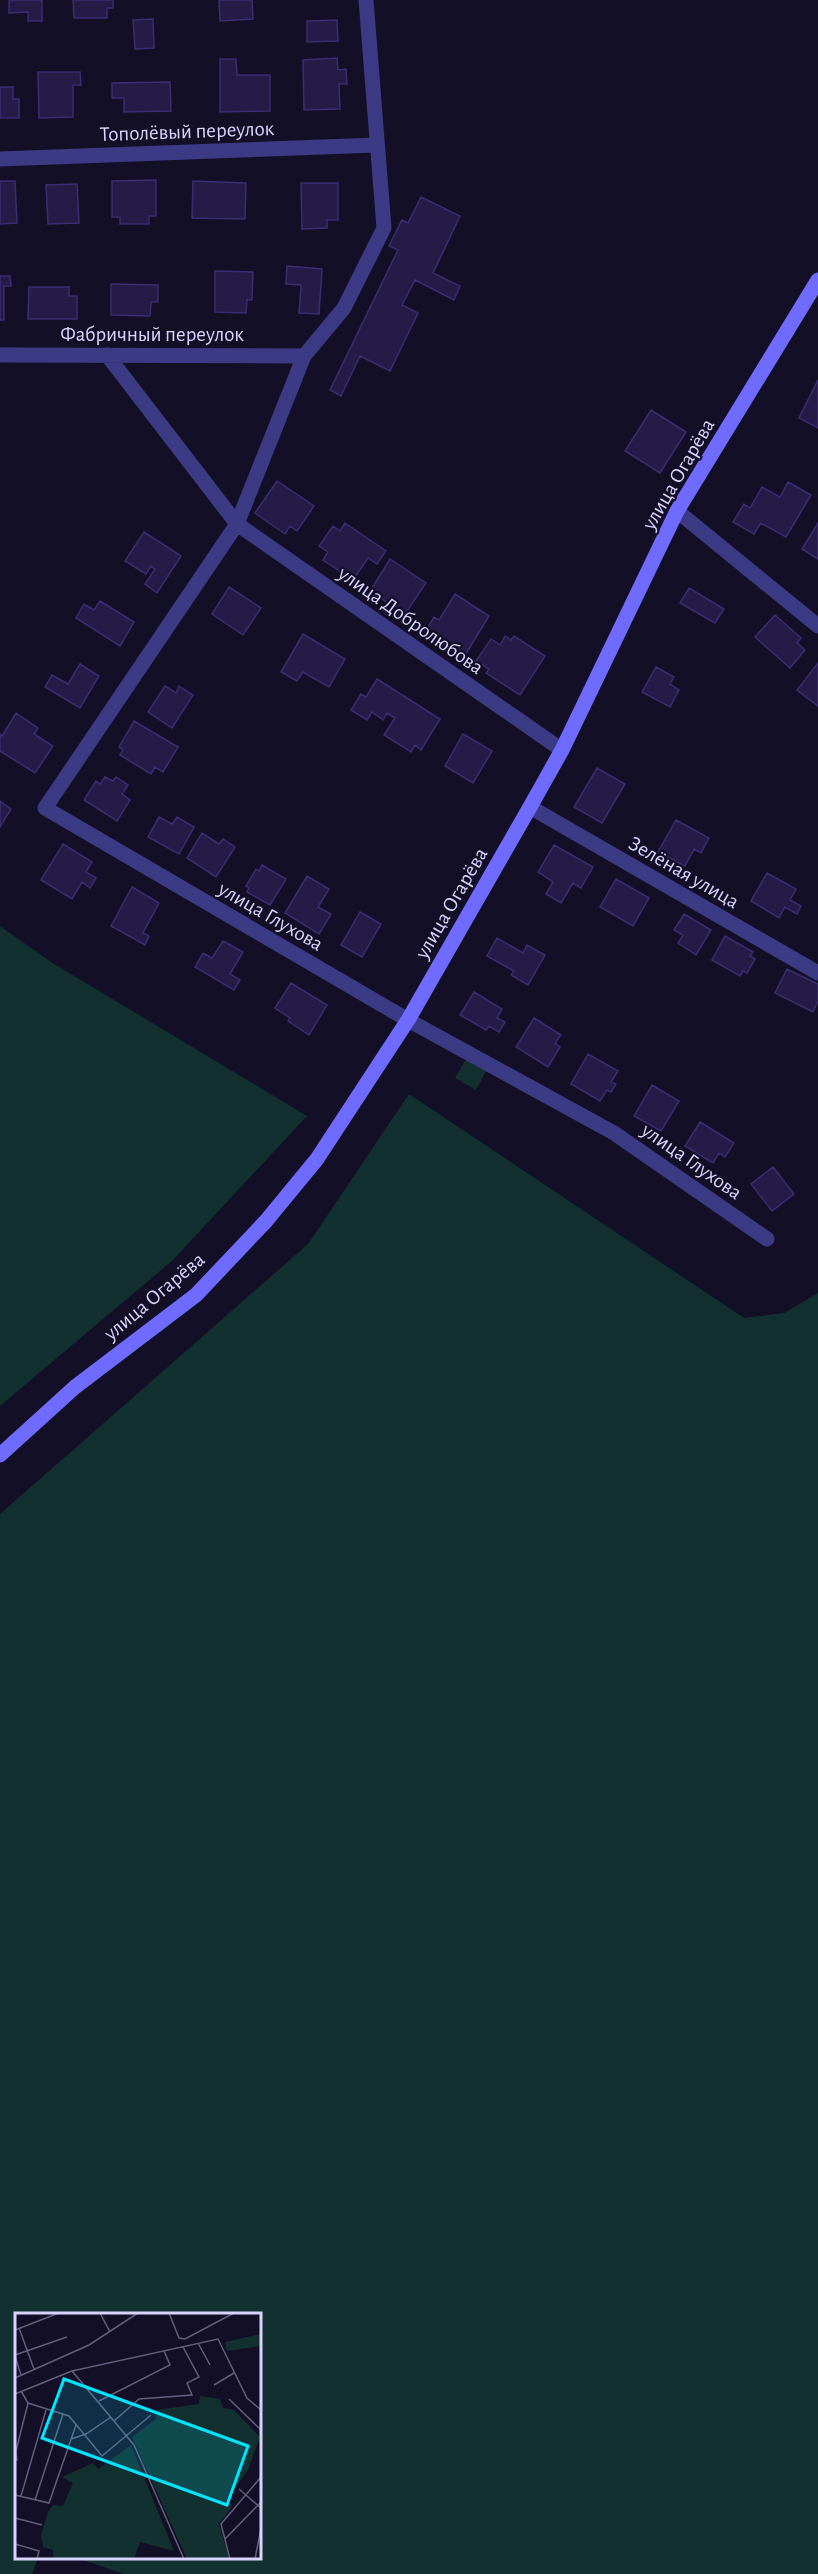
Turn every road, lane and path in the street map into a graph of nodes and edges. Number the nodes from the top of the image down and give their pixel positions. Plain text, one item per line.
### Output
1 (366, 0) edge
2 (376, 145) junction
3 (0, 159) edge
4 (818, 280) edge
5 (0, 355) edge
6 (107, 355) junction
7 (304, 356) junction
8 (677, 511) junction
9 (237, 524) junction
10 (818, 626) edge
11 (562, 750) junction
12 (530, 807) junction
13 (818, 973) edge
14 (408, 1020) junction
15 (768, 1239) dead end
16 (0, 1455) edge

1 - 2 street
2 - 3 street, Тополёвый переулок
2 - 7 street
4 - 8 main road, улица Огарёва
5 - 6 street, Фабричный переулок
6 - 7 street, Фабричный переулок
6 - 9 street, улица Добролюбова
7 - 9 street
8 - 10 street
8 - 11 main road, улица Огарёва
9 - 11 street, улица Добролюбова
9 - 14 street, улица Глухова
11 - 12 main road, улица Огарёва
12 - 13 street, Зелёная улица
12 - 14 main road, улица Огарёва
14 - 15 street, улица Глухова
14 - 16 main road, улица Огарёва

